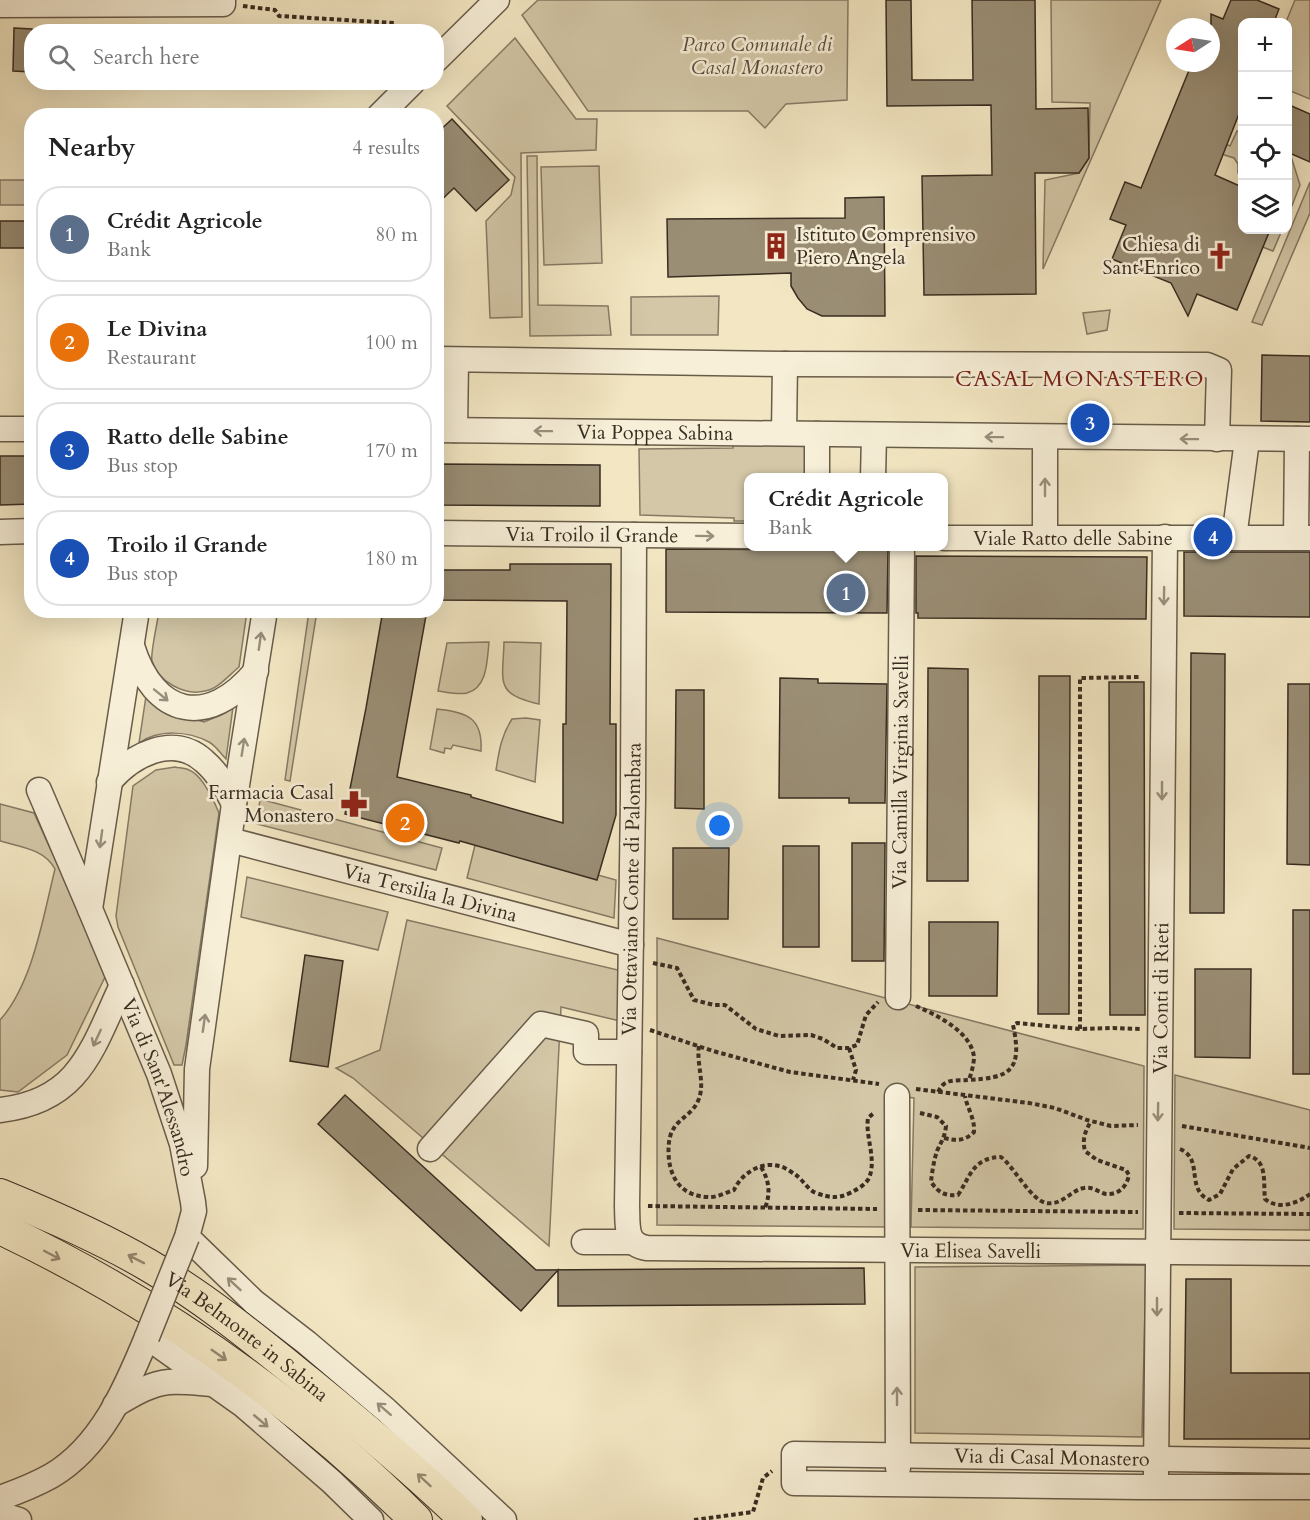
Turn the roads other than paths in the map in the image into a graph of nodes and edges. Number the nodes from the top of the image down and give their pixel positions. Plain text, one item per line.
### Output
1 (497, 0) edge
2 (223, 2) edge
3 (0, 5) edge
4 (444, 52) edge
5 (405, 90) edge
6 (387, 108) edge
7 (446, 359) edge
8 (785, 364) junction
9 (0, 429) edge
10 (24, 429) edge
11 (446, 430) edge
12 (784, 433) junction
13 (817, 434) junction
14 (874, 435) junction
15 (1045, 437) junction
16 (1217, 439) junction
17 (1304, 439) edge
18 (1247, 440) junction
19 (817, 473) edge
20 (873, 473) edge
21 (24, 531) edge
22 (0, 532) edge
23 (444, 533) edge
24 (634, 535) junction
25 (744, 536) edge
26 (1044, 537) junction
27 (1164, 537) junction
28 (948, 538) edge
29 (1234, 538) junction
30 (1303, 538) edge
31 (902, 551) edge
32 (136, 618) edge
33 (264, 618) edge
34 (132, 646) junction
35 (256, 671) junction
36 (109, 782) junction
37 (39, 790) dead end
38 (234, 804) junction
39 (230, 840) junction
40 (90, 909) junction
41 (631, 952) junction
42 (122, 985) junction
43 (898, 997) road end
44 (629, 1052) junction
45 (159, 1074) junction
46 (196, 1081) junction
47 (899, 1090) road end
48 (0, 1110) edge
49 (430, 1149) dead end
50 (0, 1195) edge
51 (194, 1202) junction
52 (0, 1228) edge
53 (187, 1237) junction
54 (585, 1242) dead end
55 (633, 1242) junction
56 (896, 1249) junction
57 (1157, 1252) junction
58 (1310, 1253) edge
59 (147, 1337) junction
60 (215, 1384) junction
61 (115, 1405) junction
62 (898, 1454) junction
63 (1156, 1458) junction
64 (1310, 1461) edge
65 (898, 1485) junction
66 (1155, 1487) junction
67 (1310, 1487) edge
68 (0, 1498) edge
69 (0, 1514) edge
70 (19, 1520) edge
71 (371, 1520) edge
72 (416, 1520) edge
73 (466, 1520) edge
74 (504, 1520) edge

1 - 4 street
2 - 3 street
5 - 6 street
7 - 8 street
7 - 11 street
8 - 12 street
8 - 16 street
9 - 10 street
12 -> 11 street, Via Poppea Sabina
12 - 13 street, Via Poppea Sabina
13 - 14 street, Via Poppea Sabina
13 - 19 street
15 -> 14 street
14 - 20 street
16 -> 15 street
26 -> 15 street
16 - 18 street
17 - 18 street
17 - 30 street
18 - 29 street
21 - 22 street
23 - 24 street, Via Troilo il Grande
24 -> 25 street, Via Troilo il Grande
24 - 41 street, Via Ottaviano Conte di Palombara
26 - 27 street, Viale Ratto delle Sabine
26 - 28 street, Viale Ratto delle Sabine
27 - 29 street, Viale Ratto delle Sabine
27 -> 57 street, Via Conti di Rieti
29 - 30 street, Viale Ratto delle Sabine
31 - 43 street, Via Camilla Virginia Savelli
32 - 34 street
35 -> 33 street
34 -> 35 street
34 - 36 street
38 -> 35 street
36 - 38 street
36 -> 40 street
37 - 40 street, Via di Sant'Alessandro
38 - 39 street
39 - 41 street, Via Tersilia la Divina
46 -> 39 street
40 - 42 street, Via di Sant'Alessandro
41 - 44 street, Via Ottaviano Conte di Palombara
42 - 45 street, Via di Sant'Alessandro
42 -> 48 street
44 - 49 street
44 - 55 street, Via Ottaviano Conte di Palombara
45 - 46 street
45 - 51 street, Via di Sant'Alessandro
46 - 51 street
47 - 56 street
73 -> 50 main road, Via Belmonte in Sabina
51 - 53 street, Via di Sant'Alessandro
52 -> 72 main road, Via Belmonte in Sabina
53 - 59 street, Via di Sant'Alessandro, bridge
74 -> 53 street
54 - 55 street, Via Elisea Savelli
55 - 56 street, Via Elisea Savelli
56 - 57 street, Via Elisea Savelli
62 -> 56 street
57 - 58 street, Via Elisea Savelli
57 -> 63 street, Via Conti di Rieti
59 - 60 street
59 - 61 street, Via di Sant'Alessandro
60 - 61 street
60 -> 71 street
61 - 68 street, Via di Sant'Alessandro
62 - 63 street, Via di Casal Monastero
62 - 65 street
62 - 65 street, Via di Casal Monastero
63 - 64 street, Via di Casal Monastero
63 - 66 street, Via Conti di Rieti
65 - 66 street
66 - 67 street
69 - 70 street

